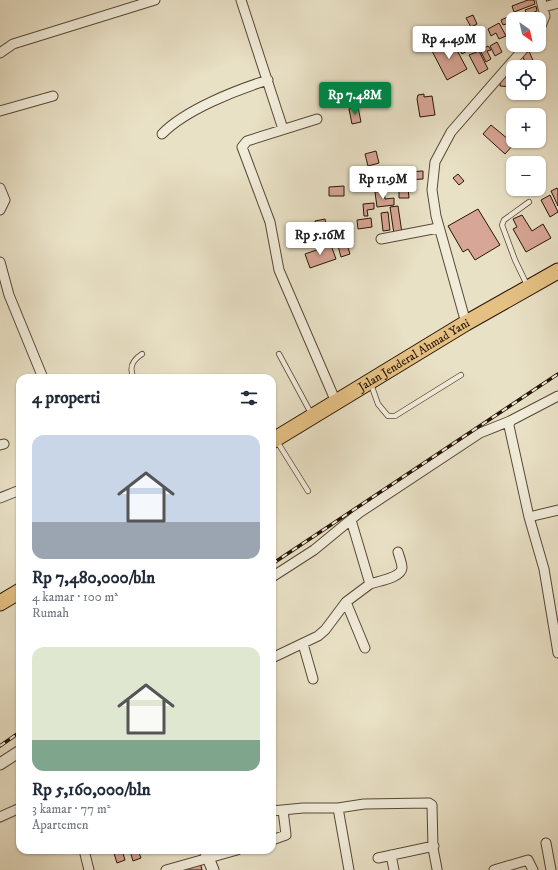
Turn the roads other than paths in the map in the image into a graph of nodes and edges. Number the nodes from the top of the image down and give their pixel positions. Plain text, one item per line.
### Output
1 (155, 0) edge
2 (241, 0) edge
3 (558, 3) edge
4 (542, 4) edge
5 (521, 52) edge
6 (0, 53) edge
7 (268, 80) junction
8 (53, 96) dead end
9 (0, 111) edge
10 (317, 119) dead end
11 (283, 128) junction
12 (162, 134) dead end
13 (0, 188) edge
14 (529, 202) dead end
15 (0, 210) edge
16 (438, 228) junction
17 (381, 239) dead end
18 (0, 262) edge
19 (558, 271) edge
20 (558, 279) edge
21 (529, 288) junction
22 (9, 295) junction
23 (0, 298) edge
24 (466, 323) junction
25 (142, 354) dead end
26 (279, 354) dead end
27 (41, 374) edge
28 (132, 374) edge
29 (461, 375) dead end
30 (372, 387) junction
31 (558, 396) edge
32 (336, 402) junction
33 (313, 416) junction
34 (510, 421) junction
35 (276, 443) edge
36 (276, 443) edge
37 (276, 447) edge
38 (308, 491) dead end
39 (16, 492) edge
40 (0, 498) edge
41 (558, 510) edge
42 (529, 517) junction
43 (351, 520) junction
44 (398, 552) dead end
45 (276, 574) edge
46 (370, 584) junction
47 (16, 593) edge
48 (16, 601) edge
49 (346, 602) junction
50 (0, 603) edge
51 (0, 611) edge
52 (303, 644) junction
53 (366, 648) dead end
54 (558, 653) edge
55 (276, 656) edge
56 (313, 679) dead end
57 (16, 754) edge
58 (0, 764) edge
59 (338, 808) junction
60 (16, 810) edge
61 (283, 810) junction
62 (276, 811) edge
63 (0, 817) edge
64 (276, 839) edge
65 (546, 844) dead end
66 (434, 846) junction
67 (85, 854) edge
68 (207, 854) edge
69 (558, 854) edge
70 (391, 855) junction
71 (548, 856) junction
72 (378, 858) dead end
73 (89, 870) edge
74 (166, 870) edge
75 (213, 870) edge
76 (349, 870) edge
77 (394, 870) edge
78 (437, 870) edge
79 (494, 870) edge
80 (533, 870) edge
81 (551, 870) edge

1 - 6 street
2 - 7 street
3 - 4 street
5 - 16 street
7 - 11 street
7 - 12 street
8 - 9 street
10 - 11 street
11 - 32 street
13 - 15 street
14 - 21 lane
16 - 17 street
16 - 24 street
18 - 22 street
19 - 21 highway, Jalan Jenderal Ahmad Yani
20 - 30 highway
21 - 24 highway, Jalan Jenderal Ahmad Yani
22 - 23 street
22 - 27 street
24 - 32 highway, Jalan Jenderal Ahmad Yani
25 - 28 lane
26 - 33 lane
29 - 30 lane
30 - 35 highway
31 - 34 street
32 - 33 highway, Jalan Jenderal Ahmad Yani
33 - 36 highway, Jalan Jenderal Ahmad Yani
34 - 42 street
34 - 43 street
37 - 38 lane
39 - 40 street
41 - 42 street
42 - 54 street
43 - 45 street
43 - 46 street
44 - 46 street
46 - 49 street
47 - 50 highway
48 - 51 highway
49 - 52 street
49 - 53 street
52 - 55 street
52 - 56 street
57 - 58 street
59 - 61 street
59 - 66 street
59 - 76 street
60 - 63 street
61 - 62 street
61 - 64 street
65 - 71 street
66 - 70 street
66 - 78 street
67 - 73 street
68 - 74 street
68 - 75 street
69 - 71 street
70 - 72 street
70 - 77 street
71 - 81 street
79 - 80 street

